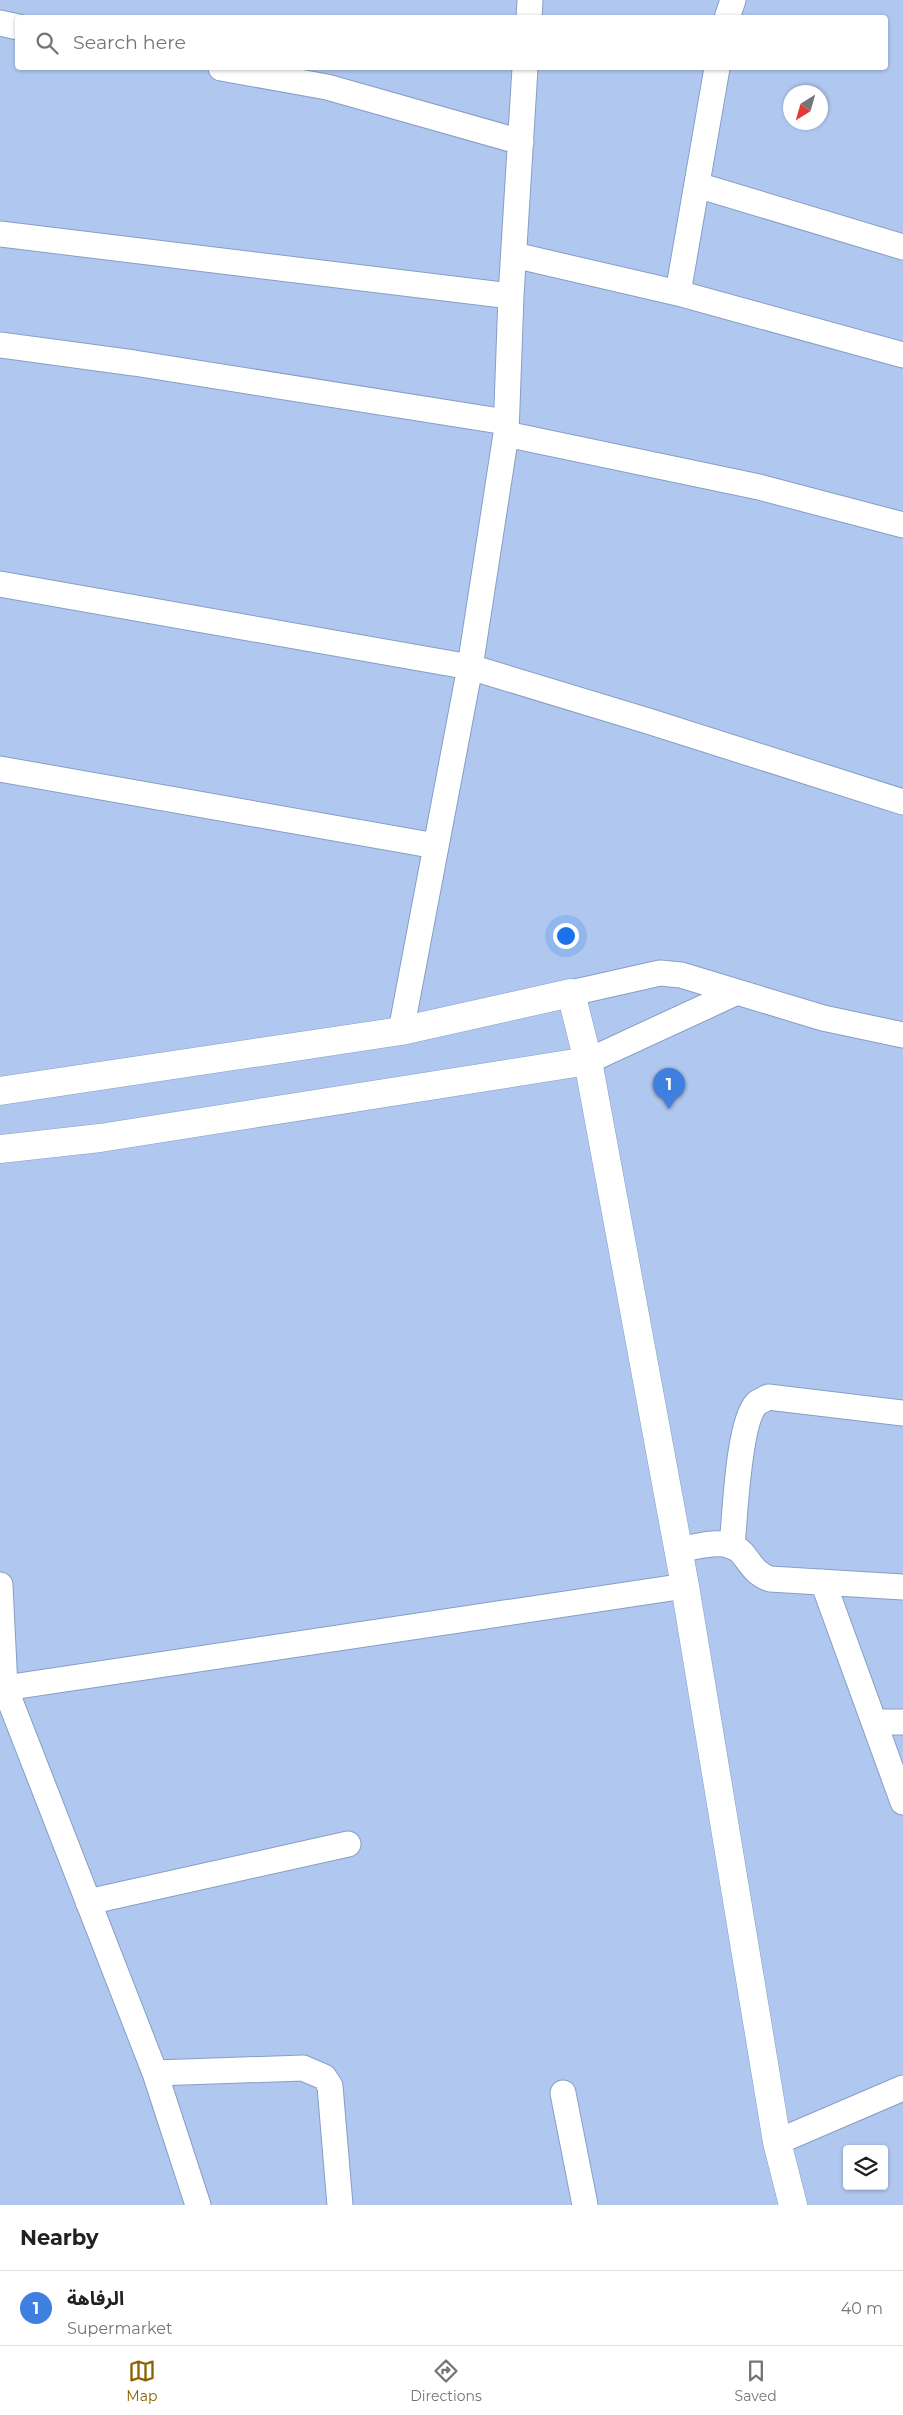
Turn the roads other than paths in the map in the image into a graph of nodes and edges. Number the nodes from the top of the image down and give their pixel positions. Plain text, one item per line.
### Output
1 (530, 0) edge
2 (733, 0) edge
3 (529, 15) edge
4 (728, 15) edge
5 (0, 24) edge
6 (15, 26) edge
7 (231, 70) edge
8 (525, 70) edge
9 (718, 70) edge
10 (521, 142) junction
11 (697, 185) junction
12 (0, 234) edge
13 (903, 247) edge
14 (514, 255) junction
15 (678, 293) junction
16 (511, 296) junction
17 (0, 344) edge
18 (903, 355) edge
19 (506, 428) junction
20 (903, 524) edge
21 (0, 584) edge
22 (470, 667) junction
23 (0, 769) edge
24 (903, 802) edge
25 (436, 846) junction
26 (571, 993) junction
27 (735, 993) junction
28 (401, 1031) junction
29 (903, 1035) edge
30 (588, 1061) junction
31 (0, 1091) edge
32 (0, 1149) edge
33 (903, 1413) edge
34 (732, 1546) junction
35 (678, 1550) junction
36 (823, 1582) junction
37 (0, 1585) edge
38 (685, 1586) junction
39 (903, 1587) edge
40 (2, 1691) edge
41 (874, 1722) junction
42 (903, 1722) edge
43 (903, 1802) edge
44 (348, 1844) dead end
45 (88, 1902) junction
46 (154, 2073) junction
47 (903, 2088) edge
48 (563, 2093) dead end
49 (777, 2142) junction
50 (198, 2205) edge
51 (340, 2205) edge
52 (585, 2205) edge
53 (793, 2205) edge

1 - 3 street
2 - 4 street
5 - 6 street
7 - 10 street
8 - 10 street
9 - 11 street
10 - 14 street
11 - 13 street
11 - 15 street
12 - 16 street
14 - 15 street
14 - 16 street
15 - 18 street
16 - 19 street
17 - 19 street
19 - 20 street
19 - 22 street
21 - 22 street
22 - 24 street
22 - 25 street
23 - 25 street
25 - 28 street
26 - 27 street
26 - 28 street
26 - 30 street
27 - 29 street
27 - 30 street
28 - 31 street
30 - 32 street
30 - 35 street
33 - 34 street
34 - 35 street
34 - 36 street
35 - 38 street
36 - 39 street
36 - 41 street
37 - 40 street
38 - 40 street
38 - 49 street
40 - 45 street
41 - 42 street
41 - 43 street
44 - 45 street
45 - 46 street
46 - 50 street
46 - 51 street
47 - 49 street
48 - 52 street
49 - 53 street

